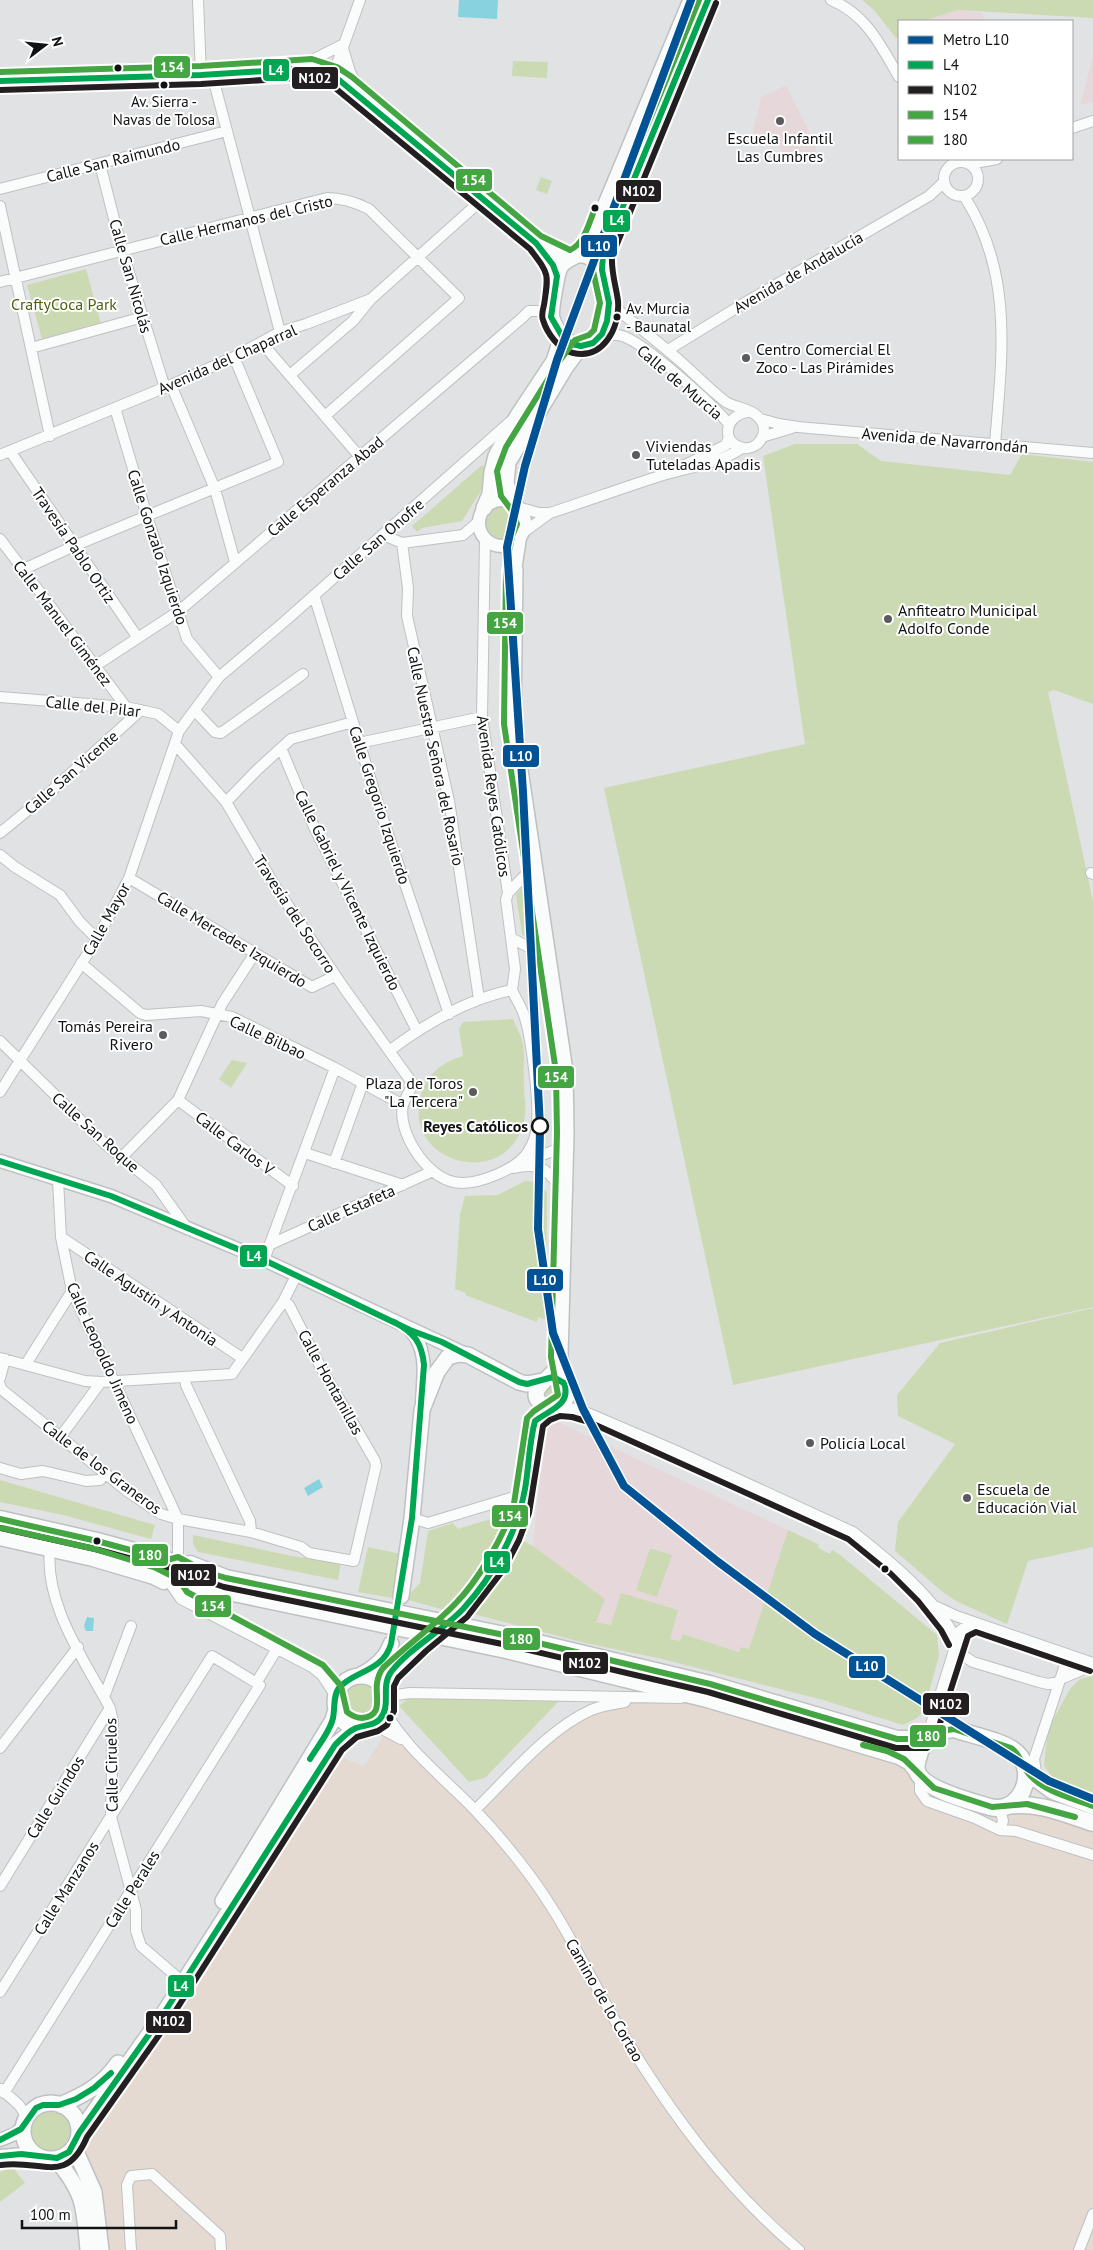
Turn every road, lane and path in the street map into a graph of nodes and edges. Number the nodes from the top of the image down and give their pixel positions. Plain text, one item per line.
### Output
1 (198, 0) edge
2 (360, 0) edge
3 (691, 0) edge
4 (708, 0) edge
5 (831, 0) edge
6 (342, 45) junction
7 (293, 70) junction
8 (207, 74) junction
9 (333, 75) junction
10 (898, 75) edge
11 (0, 81) edge
12 (363, 98) junction
13 (1093, 121) edge
14 (1073, 128) edge
15 (226, 132) junction
16 (945, 160) edge
17 (994, 160) edge
18 (961, 162) edge
19 (100, 164) junction
20 (946, 170) junction
21 (978, 178) junction
22 (944, 182) junction
23 (0, 189) edge
24 (974, 190) junction
25 (951, 194) junction
26 (929, 196) junction
27 (964, 196) junction
28 (484, 198) junction
29 (0, 206) edge
30 (976, 215) junction
31 (249, 217) junction
32 (536, 243) junction
33 (122, 250) junction
34 (418, 257) junction
35 (576, 257) junction
36 (602, 270) junction
37 (557, 276) junction
38 (15, 278) junction
39 (0, 282) edge
40 (371, 299) junction
41 (609, 303) junction
42 (143, 317) junction
43 (551, 317) junction
44 (280, 332) junction
45 (602, 334) junction
46 (562, 336) junction
47 (261, 342) junction
48 (581, 346) junction
49 (31, 348) junction
50 (668, 350) junction
51 (234, 357) junction
52 (290, 376) junction
53 (168, 386) junction
54 (115, 408) junction
55 (748, 412) junction
56 (325, 416) junction
57 (517, 417) junction
58 (760, 419) junction
59 (728, 424) junction
60 (798, 427) junction
61 (50, 436) junction
62 (729, 437) junction
63 (762, 437) junction
64 (995, 444) junction
65 (742, 448) junction
66 (1093, 452) edge
67 (5, 453) edge
68 (360, 457) junction
69 (665, 475) junction
70 (215, 488) junction
71 (518, 505) junction
72 (550, 513) junction
73 (481, 515) junction
74 (147, 516) junction
75 (522, 535) junction
76 (381, 537) junction
77 (0, 539) edge
78 (485, 540) junction
79 (402, 543) junction
80 (74, 546) junction
81 (502, 546) junction
82 (235, 562) junction
83 (24, 569) junction
84 (515, 570) junction
85 (314, 595) junction
86 (179, 610) junction
87 (138, 638) junction
88 (95, 666) junction
89 (303, 674) dead end
90 (219, 676) junction
91 (0, 697) edge
92 (126, 707) junction
93 (141, 710) junction
94 (194, 712) junction
95 (482, 717) junction
96 (353, 722) junction
97 (431, 727) junction
98 (179, 731) junction
99 (359, 742) junction
100 (176, 745) junction
101 (281, 748) junction
102 (226, 802) junction
103 (0, 833) edge
104 (0, 855) edge
105 (533, 867) junction
106 (129, 878) junction
107 (508, 894) junction
108 (511, 938) junction
109 (97, 939) junction
110 (255, 953) junction
111 (548, 957) junction
112 (81, 963) junction
113 (335, 976) junction
114 (512, 990) junction
115 (479, 999) junction
116 (449, 1014) junction
117 (218, 1015) junction
118 (417, 1032) junction
119 (0, 1040) edge
120 (389, 1051) junction
121 (20, 1060) junction
122 (335, 1068) junction
123 (363, 1083) junction
124 (0, 1092) edge
125 (178, 1100) junction
126 (403, 1105) junction
127 (566, 1141) junction
128 (305, 1153) junction
129 (122, 1157) junction
130 (0, 1161) edge
131 (519, 1162) junction
132 (334, 1163) junction
133 (511, 1168) junction
134 (433, 1171) junction
135 (58, 1180) junction
136 (403, 1185) junction
137 (292, 1186) junction
138 (565, 1195) junction
139 (186, 1228) junction
140 (61, 1237) junction
141 (268, 1245) junction
142 (264, 1260) junction
143 (296, 1276) junction
144 (72, 1291) junction
145 (283, 1302) junction
146 (410, 1330) junction
147 (468, 1356) junction
148 (560, 1357) junction
149 (3, 1358) edge
150 (242, 1358) junction
151 (26, 1364) junction
152 (185, 1377) junction
153 (0, 1378) edge
154 (546, 1379) junction
155 (101, 1382) junction
156 (116, 1382) junction
157 (0, 1386) edge
158 (566, 1388) junction
159 (555, 1408) junction
160 (422, 1410) junction
161 (590, 1414) junction
162 (61, 1436) junction
163 (0, 1468) edge
164 (106, 1473) junction
165 (525, 1491) junction
166 (412, 1518) junction
167 (0, 1519) edge
168 (178, 1519) junction
169 (251, 1532) junction
170 (0, 1537) edge
171 (50, 1548) junction
172 (178, 1560) junction
173 (174, 1584) junction
174 (401, 1596) dead end
175 (934, 1606) junction
176 (461, 1611) dead end
177 (977, 1623) junction
178 (131, 1626) dead end
179 (956, 1642) junction
180 (391, 1644) dead end
181 (78, 1647) junction
182 (418, 1648) dead end
183 (278, 1649) junction
184 (1056, 1650) junction
185 (1093, 1663) edge
186 (1093, 1668) edge
187 (359, 1676) junction
188 (1060, 1680) junction
189 (258, 1684) junction
190 (104, 1697) junction
191 (634, 1698) junction
192 (707, 1699) junction
193 (385, 1700) junction
194 (336, 1702) junction
195 (110, 1708) junction
196 (362, 1727) junction
197 (926, 1738) junction
198 (0, 1748) edge
199 (413, 1748) junction
200 (1031, 1770) junction
201 (918, 1773) junction
202 (1093, 1806) edge
203 (1004, 1807) junction
204 (475, 1810) junction
205 (112, 1817) junction
206 (1093, 1823) edge
207 (1000, 1830) junction
208 (1093, 1855) edge
209 (0, 1886) edge
210 (130, 1891) junction
211 (176, 1976) junction
212 (0, 1992) edge
213 (2, 2091) edge
214 (60, 2105) junction
215 (26, 2121) junction
216 (0, 2140) edge
217 (76, 2140) junction
218 (0, 2156) edge
219 (37, 2156) junction
220 (56, 2159) junction
221 (1093, 2214) edge
222 (796, 2249) edge
223 (88, 2250) edge
224 (101, 2250) edge
225 (131, 2250) edge
226 (221, 2250) edge
227 (1079, 2250) edge

1 - 8 street
2 - 6 street
3 - 35 main road
4 - 36 main road
5 - 10 street
6 - 7 street
6 - 9 street
6 - 12 street
7 - 8 street
7 - 9 street
8 - 11 street
8 - 15 street
9 - 12 street
12 - 28 street
13 - 14 street
15 - 19 street, Calle San Raimundo
15 - 31 street
16 - 20 street
17 - 18 street
17 - 21 street
18 - 20 street
18 - 21 street
19 - 23 street, Calle San Raimundo
19 - 33 street, Calle San Nicolás
20 - 22 street
21 - 24 street
22 - 25 street
22 - 26 street, Avenida de Andalucía
24 - 27 street
24 - 30 street
25 - 26 street, Avenida de Andalucía
25 - 27 street
26 - 50 street, Avenida de Andalucía
27 - 30 street
28 - 32 street
28 - 34 street, Avenida del Chaparral
29 - 38 street
30 - 64 street
31 - 33 street, Calle Hermanos del Cristo
31 - 34 street, Calle Hermanos del Cristo
31 - 44 street
32 - 35 street
32 - 37 street
33 - 38 street, Calle Hermanos del Cristo
33 - 42 street, Calle San Nicolás
34 - 40 street, Avenida del Chaparral
34 - 56 street, Calle Hermanos del Cristo
35 - 36 main road
35 - 37 main road
36 - 41 main road
37 - 43 main road
38 - 39 street, Calle Hermanos del Cristo
38 - 49 street
40 - 44 street, Avenida del Chaparral
40 - 52 street
41 - 45 main road
41 - 50 street, Calle de Murcia
42 - 49 street
42 - 53 street, Calle San Nicolás
43 - 46 main road
43 - 68 street, Calle Esperanza Abad
44 - 47 street, Avenida del Chaparral
45 - 48 main road
45 - 59 street, Calle de Murcia
46 - 48 main road
46 - 57 main road, Calle San Onofre
47 - 51 street, Avenida del Chaparral
47 - 52 street
48 - 71 main road
49 - 61 street
50 - 55 street, Calle de Murcia
51 - 53 street, Avenida del Chaparral
51 - 70 street
52 - 56 street
53 - 54 street, Avenida del Chaparral
53 - 70 street, Calle San Nicolás
54 - 61 street, Avenida del Chaparral
54 - 74 street, Calle Gonzalo Izquierdo
55 - 58 street
55 - 59 street
56 - 68 street
57 - 73 main road
57 - 76 street, Calle San Onofre
58 - 60 street, Avenida de Navarrondán
58 - 63 street
59 - 62 street
60 - 63 street, Avenida de Navarrondán
60 - 64 street, Avenida de Navarrondán
61 - 67 street, Avenida del Chaparral
62 - 65 street
62 - 69 street
63 - 65 street
64 - 66 street, Avenida de Navarrondán
65 - 69 street
67 - 80 street, Travesía Pablo Ortiz
68 - 82 street, Calle Esperanza Abad
69 - 72 street
70 - 74 street
70 - 82 street, Calle San Nicolás
71 - 72 street
71 - 73 street
71 - 75 street
72 - 75 street
73 - 78 street
73 - 79 street
74 - 80 street
74 - 86 street, Calle Gonzalo Izquierdo
75 - 81 street
75 - 84 street, Avenida Reyes Católicos
76 - 79 street
76 - 85 street, Calle San Onofre
77 - 83 street, Calle Manuel Giménez
78 - 81 street
78 - 95 street, Avenida Reyes Católicos
79 - 97 street, Calle Nuestra Señora del Rosario
80 - 83 street
80 - 87 street, Travesía Pablo Ortiz
81 - 84 street
82 - 86 street, Calle Esperanza Abad
83 - 88 street, Calle Manuel Giménez
84 - 105 main road, Avenida Reyes Católicos
85 - 90 street, Calle San Onofre
85 - 96 street, Calle Gregorio Izquierdo
86 - 87 street, Calle Esperanza Abad
86 - 90 street, Calle Gonzalo Izquierdo
87 - 88 street, Calle Esperanza Abad
88 - 92 street, Calle Manuel Giménez
89 - 94 street
90 - 94 street, Calle San Onofre
91 - 92 street, Calle del Pilar
92 - 93 street, Calle del Pilar
93 - 98 street, Calle del Pilar
93 - 103 street, Calle San Vicente
94 - 98 street, Calle San Onofre
95 - 97 street
95 - 107 street, Avenida Reyes Católicos
96 - 99 street, Calle Gregorio Izquierdo
96 - 101 street
97 - 99 street
97 - 115 street, Calle Nuestra Señora del Rosario
98 - 100 street, Calle Mayor
99 - 116 street, Calle Gregorio Izquierdo
100 - 102 street, Travesía del Socorro
100 - 106 street, Calle Mayor
101 - 102 street
101 - 118 street, Calle Gabriel y Vicente Izquierdo
102 - 113 street, Travesía del Socorro
104 - 109 street
105 - 107 street
105 - 111 main road, Avenida Reyes Católicos
106 - 109 street, Calle Mayor
106 - 110 street, Calle Mercedes Izquierdo
107 - 108 street, Avenida Reyes Católicos
108 - 111 street
108 - 114 street, Avenida Reyes Católicos
109 - 112 street, Calle Mayor
110 - 113 street, Calle Mercedes Izquierdo
110 - 117 street
111 - 127 main road, Avenida Reyes Católicos
112 - 117 street, Calle Bilbao
112 - 121 street, Calle Mayor
113 - 120 street, Travesía del Socorro
114 - 115 street
114 - 131 street
115 - 116 street
116 - 118 street
117 - 122 street, Calle Bilbao
117 - 125 street
118 - 120 street
119 - 121 street, Calle San Roque
120 - 126 street, Travesía del Socorro
121 - 124 street, Calle Mayor
121 - 129 street, Calle San Roque
122 - 123 street, Calle Bilbao
122 - 128 street
123 - 126 street, Calle Bilbao
123 - 132 street
125 - 129 street
125 - 137 street, Calle Carlos V
126 - 134 street
127 - 131 street
127 - 138 main road, Avenida Reyes Católicos
128 - 132 street
128 - 137 street
129 - 139 street, Calle San Roque
130 - 135 street
131 - 133 street
132 - 136 street
133 - 134 street
133 - 138 street
134 - 136 street, Calle Estafeta
135 - 139 street
135 - 140 street, Calle Leopoldo Jimeno
136 - 141 street, Calle Estafeta
137 - 141 street
138 - 148 main road, Avenida Reyes Católicos
139 - 142 street
140 - 144 street, Calle Leopoldo Jimeno
140 - 150 street, Calle Agustín y Antonia
141 - 142 street
142 - 143 street
143 - 145 street
143 - 146 street
144 - 151 street
144 - 156 street, Calle Leopoldo Jimeno
145 - 150 street
145 - 169 street, Calle Hontanillas
146 - 147 street
146 - 160 street
147 - 154 main road
147 - 160 main road
148 - 154 main road
148 - 158 main road, Avenida Reyes Católicos
149 - 151 street
149 - 153 street
150 - 152 street
151 - 155 street
152 - 156 street
152 - 169 street
154 - 158 main road
154 - 159 main road
155 - 156 street
155 - 162 street
156 - 168 street, Calle Leopoldo Jimeno
157 - 162 street, Calle de los Graneros
158 - 159 main road
158 - 161 street
159 - 161 street
159 - 165 main road
160 - 166 main road
161 - 175 street
162 - 164 street, Calle de los Graneros
163 - 164 street
164 - 168 street, Calle de los Graneros
165 - 166 street
165 - 176 main road
166 - 174 main road
167 - 172 main road
168 - 169 street
168 - 172 street, Calle de los Graneros
170 - 171 main road
171 - 173 main road
171 - 181 street, Calle Ciruelos
172 - 173 main road
172 - 173 main road
172 - 197 main road
173 - 183 street
173 - 192 main road
175 - 177 street
175 - 179 street
177 - 179 street
177 - 184 street
178 - 190 street
179 - 188 street
179 - 197 street
180 - 187 main road
181 - 190 street, Calle Ciruelos
181 - 198 street
182 - 193 main road
183 - 189 street, Calle Perales
183 - 194 street
184 - 185 street
184 - 188 street
186 - 188 street
187 - 193 main road
187 - 194 main road
188 - 200 street
189 - 205 street, Calle Manzanos
189 - 210 street, Calle Perales
190 - 195 street, Calle Ciruelos
191 - 192 street
191 - 193 street
191 - 204 street
192 - 201 main road
193 - 196 main road
193 - 199 street, Camino de lo Cortao
194 - 196 main road
194 - 211 main road
195 - 205 street, Calle Ciruelos
195 - 209 street, Calle Guindos
196 - 199 street, Camino de lo Cortao
196 - 217 main road
197 - 200 main road
197 - 201 main road
199 - 204 street, Camino de lo Cortao
200 - 202 main road
200 - 203 main road
201 - 203 main road
201 - 207 street
203 - 206 main road
203 - 207 street
204 - 222 street, Camino de lo Cortao
205 - 210 street, Calle Ciruelos
205 - 212 street, Calle Manzanos
207 - 208 street
210 - 211 street, Calle Ciruelos
210 - 213 street, Calle Perales
211 - 214 main road
213 - 215 street
214 - 215 main road
214 - 217 main road
215 - 216 street
215 - 219 main road
217 - 220 main road
217 - 224 main road
218 - 219 street
219 - 220 main road
220 - 223 main road
221 - 227 street
225 - 226 street

